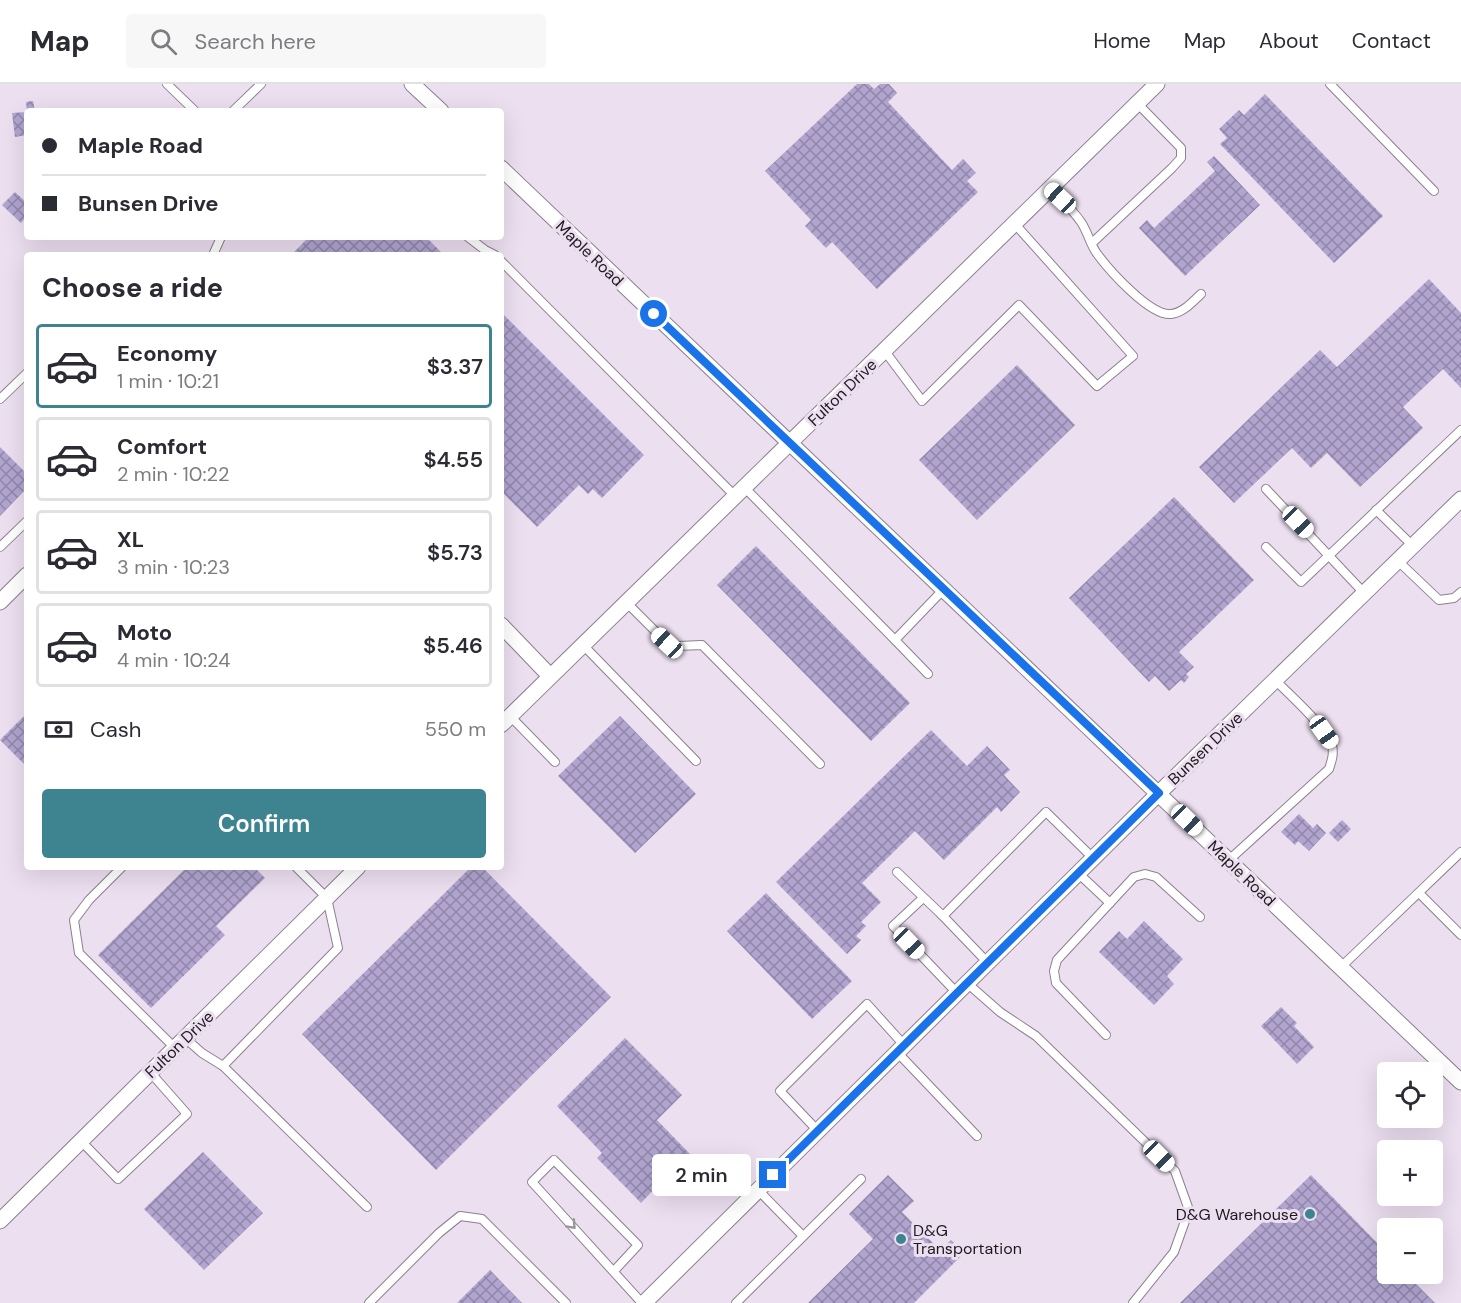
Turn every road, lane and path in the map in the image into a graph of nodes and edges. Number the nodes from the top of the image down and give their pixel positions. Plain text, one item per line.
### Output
1 (167, 84) edge
2 (261, 84) edge
3 (412, 84) edge
4 (1157, 84) edge
5 (1330, 84) edge
6 (1137, 103) junction
7 (192, 108) edge
8 (236, 108) edge
9 (438, 108) edge
10 (504, 171) edge
11 (1050, 188) junction
12 (1434, 191) dead end
13 (1014, 223) junction
14 (471, 240) edge
15 (1092, 243) junction
16 (490, 252) edge
17 (504, 264) edge
18 (1200, 294) dead end
19 (884, 350) junction
20 (24, 376) edge
21 (0, 399) edge
22 (1461, 430) edge
23 (789, 443) junction
24 (1266, 489) dead end
25 (739, 492) junction
26 (1461, 499) edge
27 (1376, 510) junction
28 (24, 524) edge
29 (1413, 546) junction
30 (0, 547) edge
31 (1266, 547) dead end
32 (1331, 556) junction
33 (1398, 561) junction
34 (24, 578) edge
35 (944, 589) junction
36 (1461, 592) edge
37 (1364, 593) junction
38 (0, 602) edge
39 (626, 602) junction
40 (504, 629) edge
41 (895, 640) junction
42 (583, 645) junction
43 (928, 674) dead end
44 (550, 676) junction
45 (1275, 680) junction
46 (506, 721) edge
47 (696, 761) dead end
48 (555, 762) dead end
49 (820, 764) dead end
50 (1159, 793) junction
51 (1461, 852) edge
52 (1093, 858) junction
53 (1229, 860) junction
54 (119, 870) edge
55 (299, 870) edge
56 (355, 870) edge
57 (897, 872) dead end
58 (1078, 873) junction
59 (1419, 892) junction
60 (327, 898) junction
61 (923, 898) junction
62 (1110, 903) junction
63 (941, 914) junction
64 (1200, 917) dead end
65 (1461, 935) edge
66 (988, 963) junction
67 (1341, 967) junction
68 (962, 988) junction
69 (1106, 1035) dead end
70 (180, 1043) junction
71 (901, 1048) junction
72 (223, 1066) junction
73 (150, 1072) junction
74 (1461, 1082) edge
75 (818, 1131) junction
76 (977, 1136) dead end
77 (81, 1141) junction
78 (861, 1179) dead end
79 (758, 1190) junction
80 (367, 1207) dead end
81 (0, 1221) edge
82 (803, 1236) junction
83 (614, 1271) junction
84 (369, 1303) edge
85 (566, 1303) edge
86 (643, 1303) edge
87 (736, 1303) edge
88 (1133, 1303) edge

1 - 7 lane
2 - 8 lane
3 - 9 street
4 - 6 street, Fulton Drive
5 - 12 lane
6 - 11 street, Fulton Drive
6 - 15 lane
10 - 23 street, Maple Road
11 - 13 street, Fulton Drive
11 - 15 lane
13 - 19 street, Fulton Drive
13 - 19 lane
14 - 16 lane
15 - 18 lane
17 - 25 lane
19 - 23 street, Fulton Drive
20 - 21 lane
22 - 27 lane
23 - 25 street, Fulton Drive
23 - 35 street, Maple Road
24 - 32 lane
25 - 39 street, Fulton Drive
25 - 41 lane
26 - 29 street, Bunsen Drive
27 - 29 lane
27 - 32 lane
28 - 30 lane
29 - 33 street, Bunsen Drive
31 - 32 lane
32 - 37 lane
33 - 36 lane
33 - 37 street, Bunsen Drive
34 - 38 street
35 - 41 lane
35 - 50 street, Maple Road
37 - 45 street, Bunsen Drive
39 - 42 street, Fulton Drive
39 - 49 lane
40 - 44 street
41 - 43 lane
42 - 44 street, Fulton Drive
42 - 47 lane
44 - 46 street, Fulton Drive
45 - 50 street, Bunsen Drive
45 - 53 lane
46 - 48 lane
50 - 52 street, Bunsen Drive
50 - 53 street, Maple Road
51 - 59 lane
52 - 58 street, Bunsen Drive
52 - 63 lane
53 - 67 street, Maple Road
54 - 70 lane
55 - 60 lane
56 - 60 street, Fulton Drive
57 - 61 lane
58 - 62 lane
58 - 66 street, Bunsen Drive
59 - 65 lane
59 - 67 lane
60 - 70 street, Fulton Drive
60 - 72 lane
61 - 63 lane
61 - 68 lane
62 - 64 lane
62 - 69 lane
63 - 66 lane
66 - 68 street, Bunsen Drive
67 - 74 street, Maple Road
68 - 71 street, Bunsen Drive
68 - 88 lane
70 - 72 lane
70 - 73 street, Fulton Drive
71 - 75 street, Bunsen Drive
71 - 75 lane
71 - 76 lane
72 - 80 lane
73 - 77 street, Fulton Drive
73 - 77 lane
75 - 79 street, Bunsen Drive
77 - 81 street, Fulton Drive
78 - 82 lane
79 - 82 lane
79 - 86 street, Bunsen Drive
82 - 87 lane
83 -> 83 lane
83 - 86 lane
84 - 85 lane

